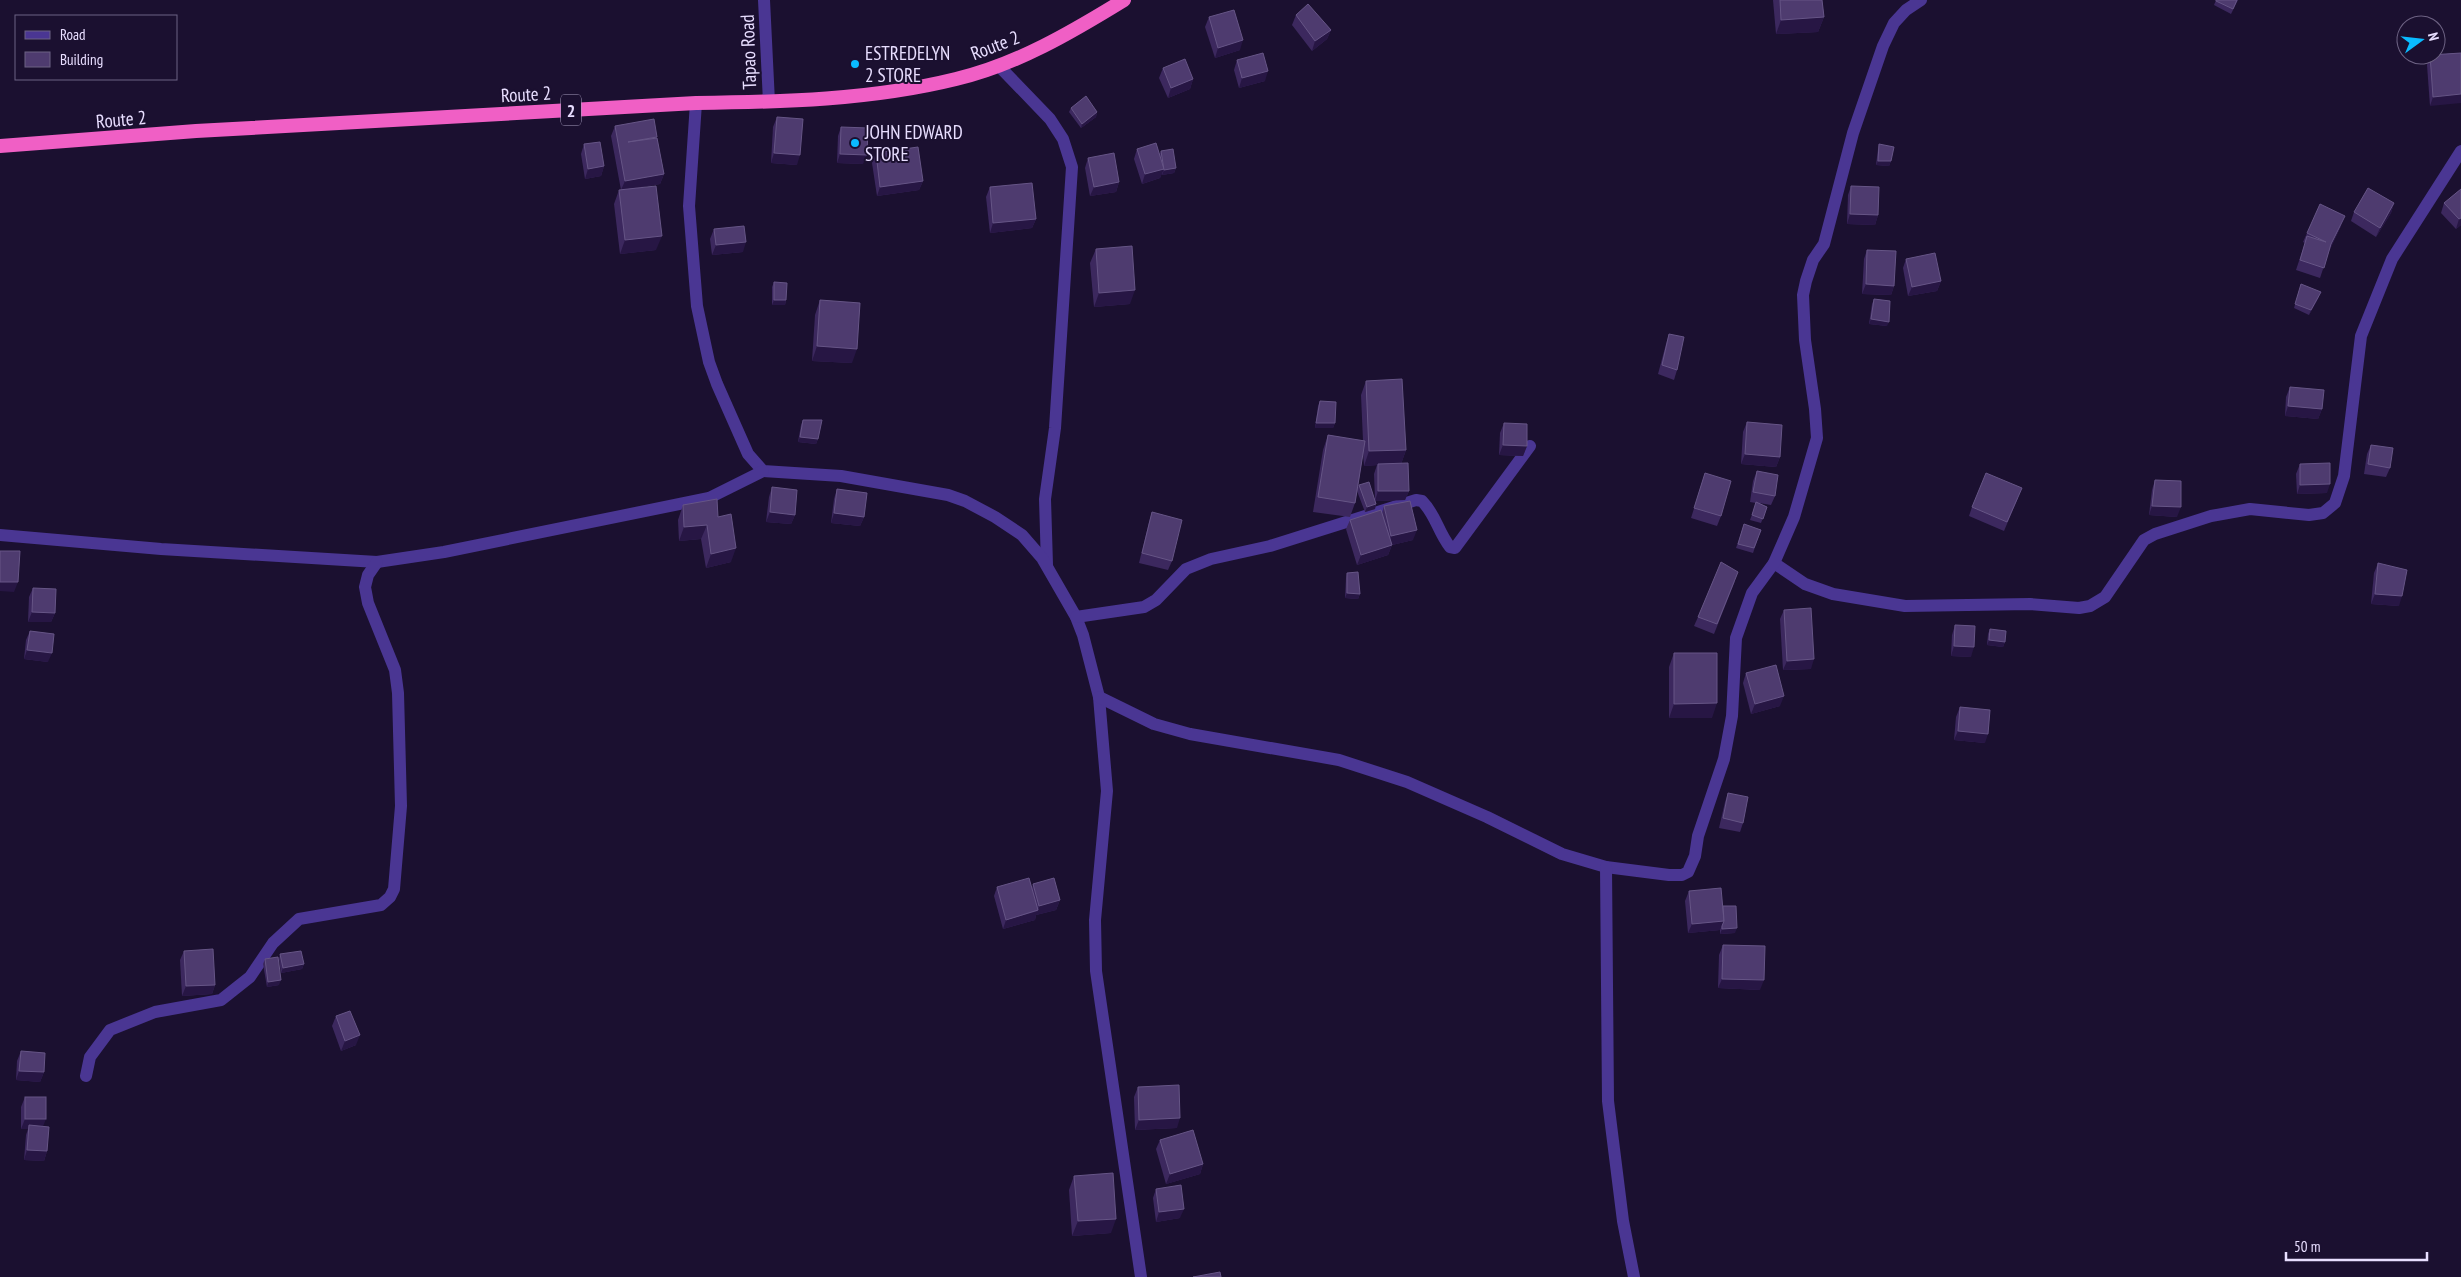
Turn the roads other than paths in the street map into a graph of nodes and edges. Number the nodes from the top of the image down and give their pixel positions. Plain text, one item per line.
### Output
1 (764, 0) edge
2 (1124, 0) edge
3 (1921, 0) edge
4 (998, 65) junction
5 (769, 102) junction
6 (696, 103) junction
7 (0, 146) edge
8 (2461, 151) edge
9 (1530, 446) dead end
10 (763, 472) junction
11 (0, 535) edge
12 (377, 562) junction
13 (1774, 563) junction
14 (1047, 567) junction
15 (1076, 617) junction
16 (1099, 697) junction
17 (1606, 867) junction
18 (86, 1076) dead end
19 (1141, 1277) edge
20 (1634, 1277) edge

1 - 5 street, Tapao Road
2 - 4 highway, Route 2 / 2
3 - 13 street
4 - 5 highway, Route 2 / 2
4 - 14 street
5 - 6 highway, Route 2 / 2
6 - 7 highway, Route 2 / 2
6 - 10 street
8 - 13 street
9 - 15 street
10 - 12 street
10 - 14 street
11 - 12 street
12 - 18 street
13 - 17 street
14 - 15 street
15 - 16 street
16 - 17 street
16 - 19 street
17 - 20 street

